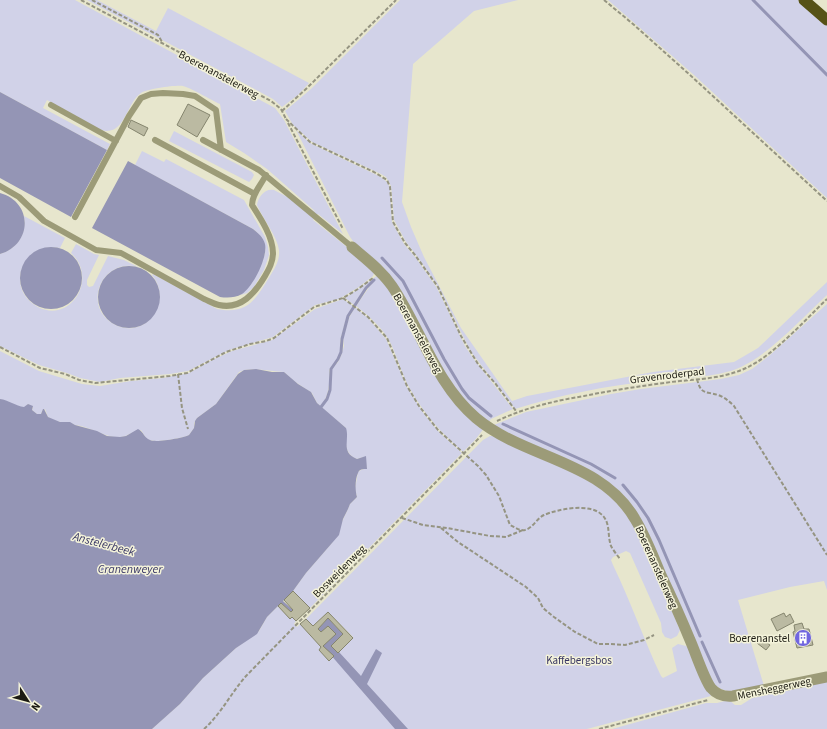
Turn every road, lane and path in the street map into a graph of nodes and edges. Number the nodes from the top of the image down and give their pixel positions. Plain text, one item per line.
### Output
1 (81, 0) edge
2 (92, 0) edge
3 (396, 0) edge
4 (604, 0) edge
5 (804, 0) edge
6 (112, 9) junction
7 (110, 15) junction
8 (827, 20) edge
9 (163, 44) junction
10 (51, 105) dead end
11 (282, 111) junction
12 (286, 119) junction
13 (155, 140) dead end
14 (203, 140) dead end
15 (116, 141) junction
16 (221, 150) junction
17 (266, 176) junction
18 (0, 186) edge
19 (255, 194) junction
20 (827, 201) edge
21 (75, 217) dead end
22 (343, 229) dead end
23 (352, 247) joint
24 (380, 271) junction
25 (343, 298) junction
26 (827, 299) edge
27 (0, 347) edge
28 (178, 374) junction
29 (697, 379) junction
30 (516, 412) junction
31 (489, 427) junction
32 (188, 429) dead end
33 (464, 454) junction
34 (402, 518) junction
35 (441, 528) junction
36 (524, 530) junction
37 (827, 555) edge
38 (620, 559) dead end
39 (654, 635) dead end
40 (827, 677) edge
41 (721, 695) junction
42 (204, 729) edge
43 (599, 729) edge

1 - 7 path, Boerenanstelerweg
2 - 6 path
3 - 11 path
4 - 20 path
5 - 8 highway
6 - 7 path
6 - 9 path
7 - 9 path, Boerenanstelerweg
9 - 11 path, Boerenanstelerweg
10 - 15 lane
11 - 12 path, Boerenanstelerweg
12 - 22 path, Boerenanstelerweg
12 - 30 path
13 - 19 lane
14 - 16 lane
15 - 16 lane
15 - 21 lane
16 - 17 lane
17 - 19 lane
17 - 23 lane
18 - 19 lane
23 - 24 street, Boerenanstelerweg
24 - 25 path
24 - 31 street, Boerenanstelerweg
25 - 28 path
25 - 33 path
26 - 29 path, Gravenroderpad
27 - 28 path
28 - 32 path
29 - 30 path, Gravenroderpad
29 - 37 path
30 - 31 path, Gravenroderpad
31 - 33 path, Bosweidenweg
31 - 41 street, Boerenanstelerweg
33 - 34 path, Bosweidenweg
33 - 36 path
34 - 35 path
34 - 42 path, Bosweidenweg
35 - 36 path
35 - 39 path
36 - 38 path
40 - 41 street, Mensheggerweg
41 - 43 path

